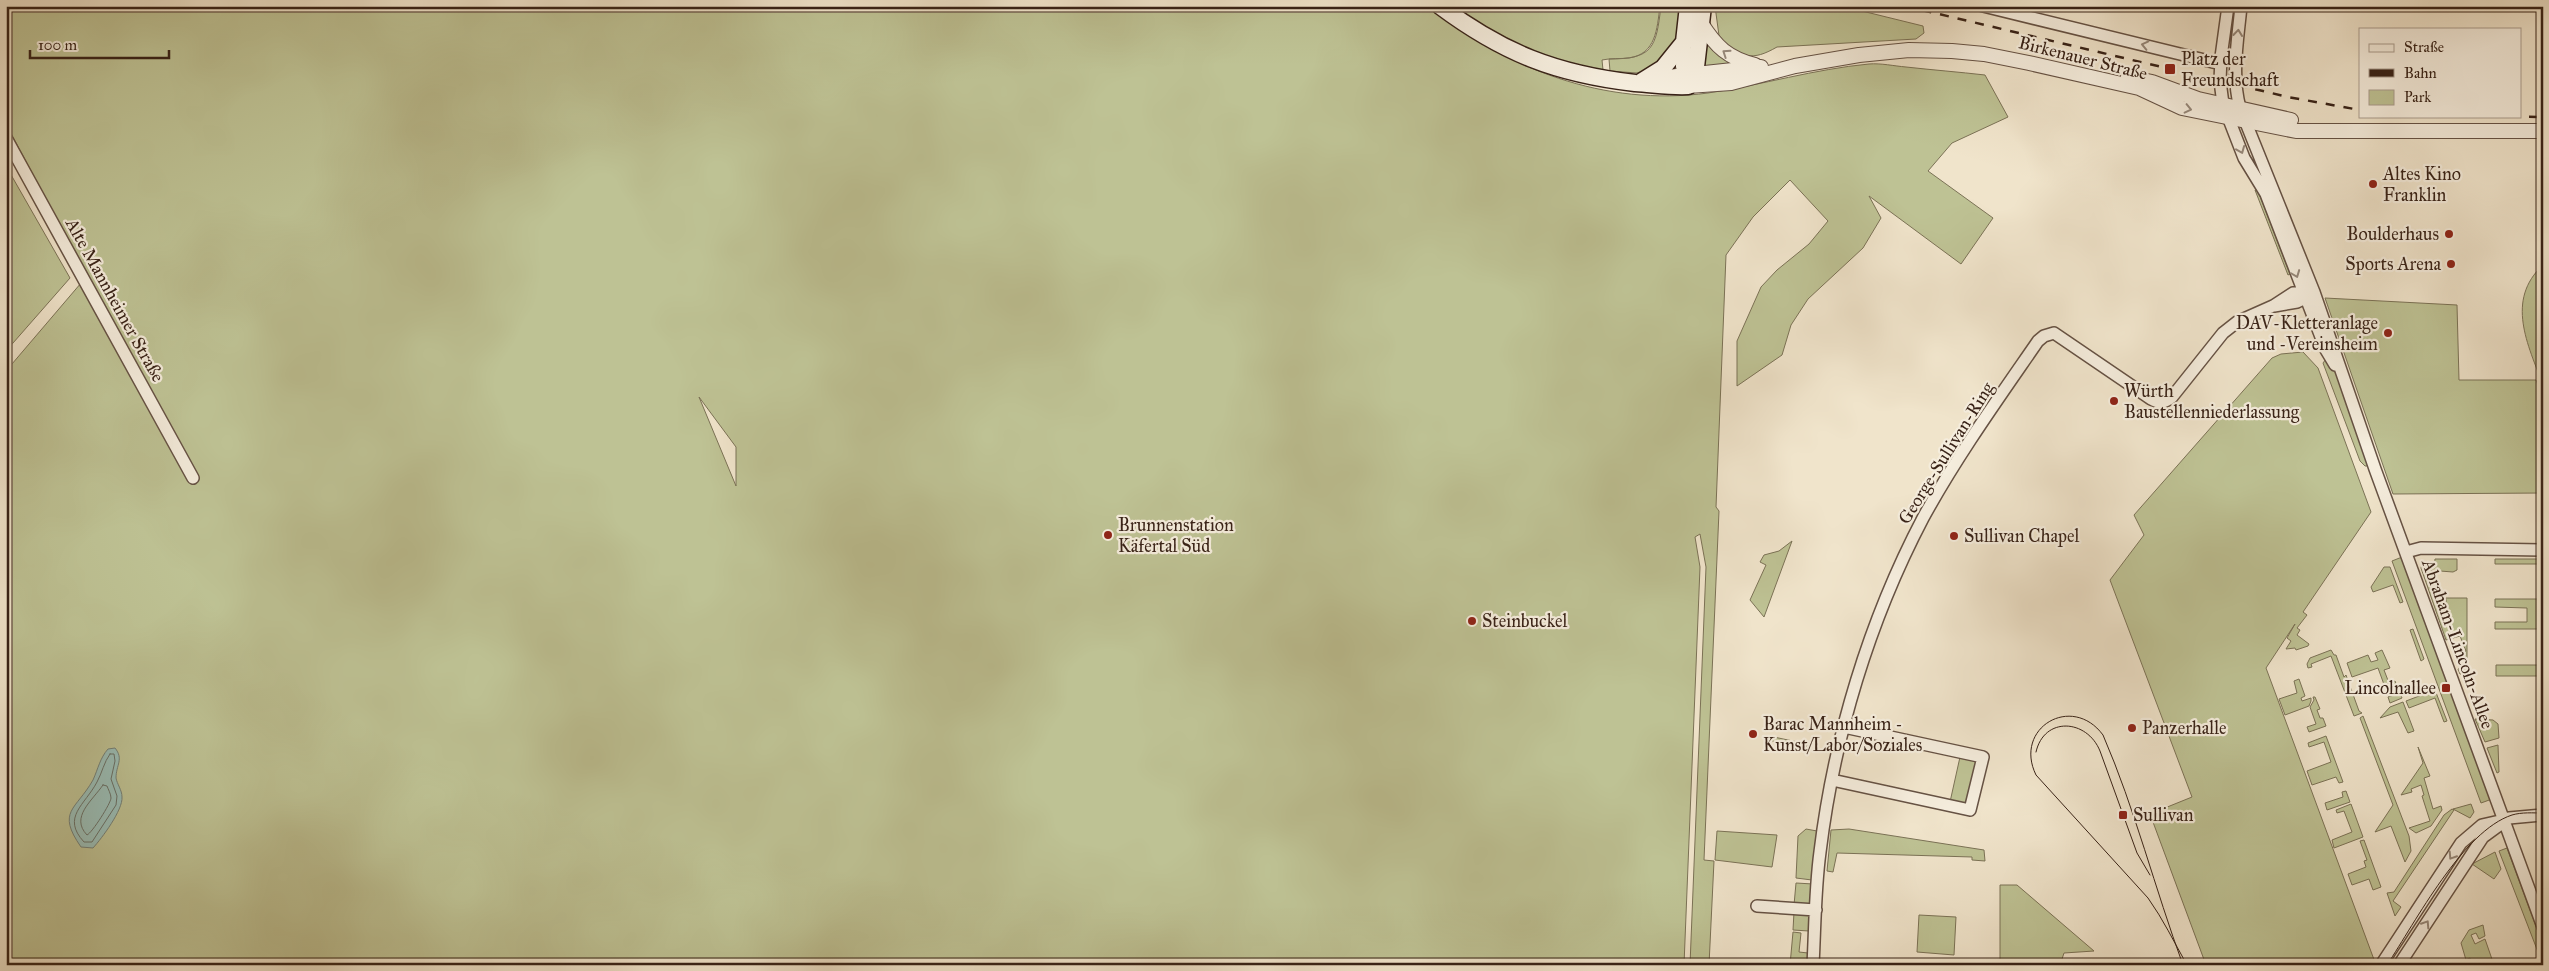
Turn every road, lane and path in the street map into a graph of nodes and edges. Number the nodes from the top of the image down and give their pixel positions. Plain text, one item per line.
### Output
1 (1440, 6) edge
2 (1688, 6) edge
3 (1703, 6) edge
4 (1983, 6) edge
5 (2228, 6) edge
6 (2241, 6) edge
7 (1701, 23) junction
8 (1684, 42) junction
9 (1984, 54) junction
10 (2221, 64) junction
11 (1794, 66) junction
12 (1763, 67) junction
13 (1689, 79) junction
14 (1643, 81) junction
15 (2223, 104) junction
16 (2240, 108) junction
17 (2228, 118) junction
18 (2246, 121) junction
19 (2318, 129) junction
20 (2543, 131) edge
21 (6, 138) edge
22 (2308, 294) junction
23 (193, 478) dead end
24 (2543, 550) edge
25 (2406, 552) junction
26 (1844, 727) junction
27 (1832, 780) junction
28 (2543, 815) edge
29 (2504, 820) junction
30 (2488, 828) junction
31 (1757, 906) dead end
32 (1816, 910) junction
33 (2543, 927) edge
34 (1813, 965) edge
35 (2381, 965) edge
36 (2399, 965) edge

1 - 14 main road
2 - 8 main road
3 - 7 main road
10 -> 4 street
5 - 10 street, Abraham-Lincoln-Allee
16 -> 6 street, Abraham-Lincoln-Allee
12 -> 7 street, Birkenauer Straße
7 - 13 main road
8 - 13 street
8 - 14 main road
9 - 11 street, Birkenauer Straße
9 - 15 street, Birkenauer Straße
9 -> 17 street, Birkenauer Straße
10 - 15 street, Abraham-Lincoln-Allee
11 - 12 street, Birkenauer Straße
11 - 13 street, Birkenauer Straße
12 - 13 street, Birkenauer Straße
13 - 14 main road
15 - 16 street, Birkenauer Straße
15 - 17 street, Abraham-Lincoln-Allee
16 - 18 street, Abraham-Lincoln-Allee
16 - 19 street, Birkenauer Straße
17 - 18 street, Birkenauer Straße
17 -> 22 street, Abraham-Lincoln-Allee
18 - 19 street, Birkenauer Straße
18 - 22 street, Abraham-Lincoln-Allee
19 - 20 street, Birkenauer Straße
21 - 23 street, Alte Mannheimer Straße
22 - 25 street, Abraham-Lincoln-Allee
22 - 26 street, George-Sullivan-Ring
24 - 25 street
25 - 29 street, Abraham-Lincoln-Allee
26 - 27 street, George-Sullivan-Ring
26 - 27 street
27 - 32 street, George-Sullivan-Ring
28 - 29 street
29 - 30 street
29 - 33 street, Abraham-Lincoln-Allee
30 -> 35 street
36 -> 30 street
31 - 32 street
32 - 34 street, George-Sullivan-Ring

